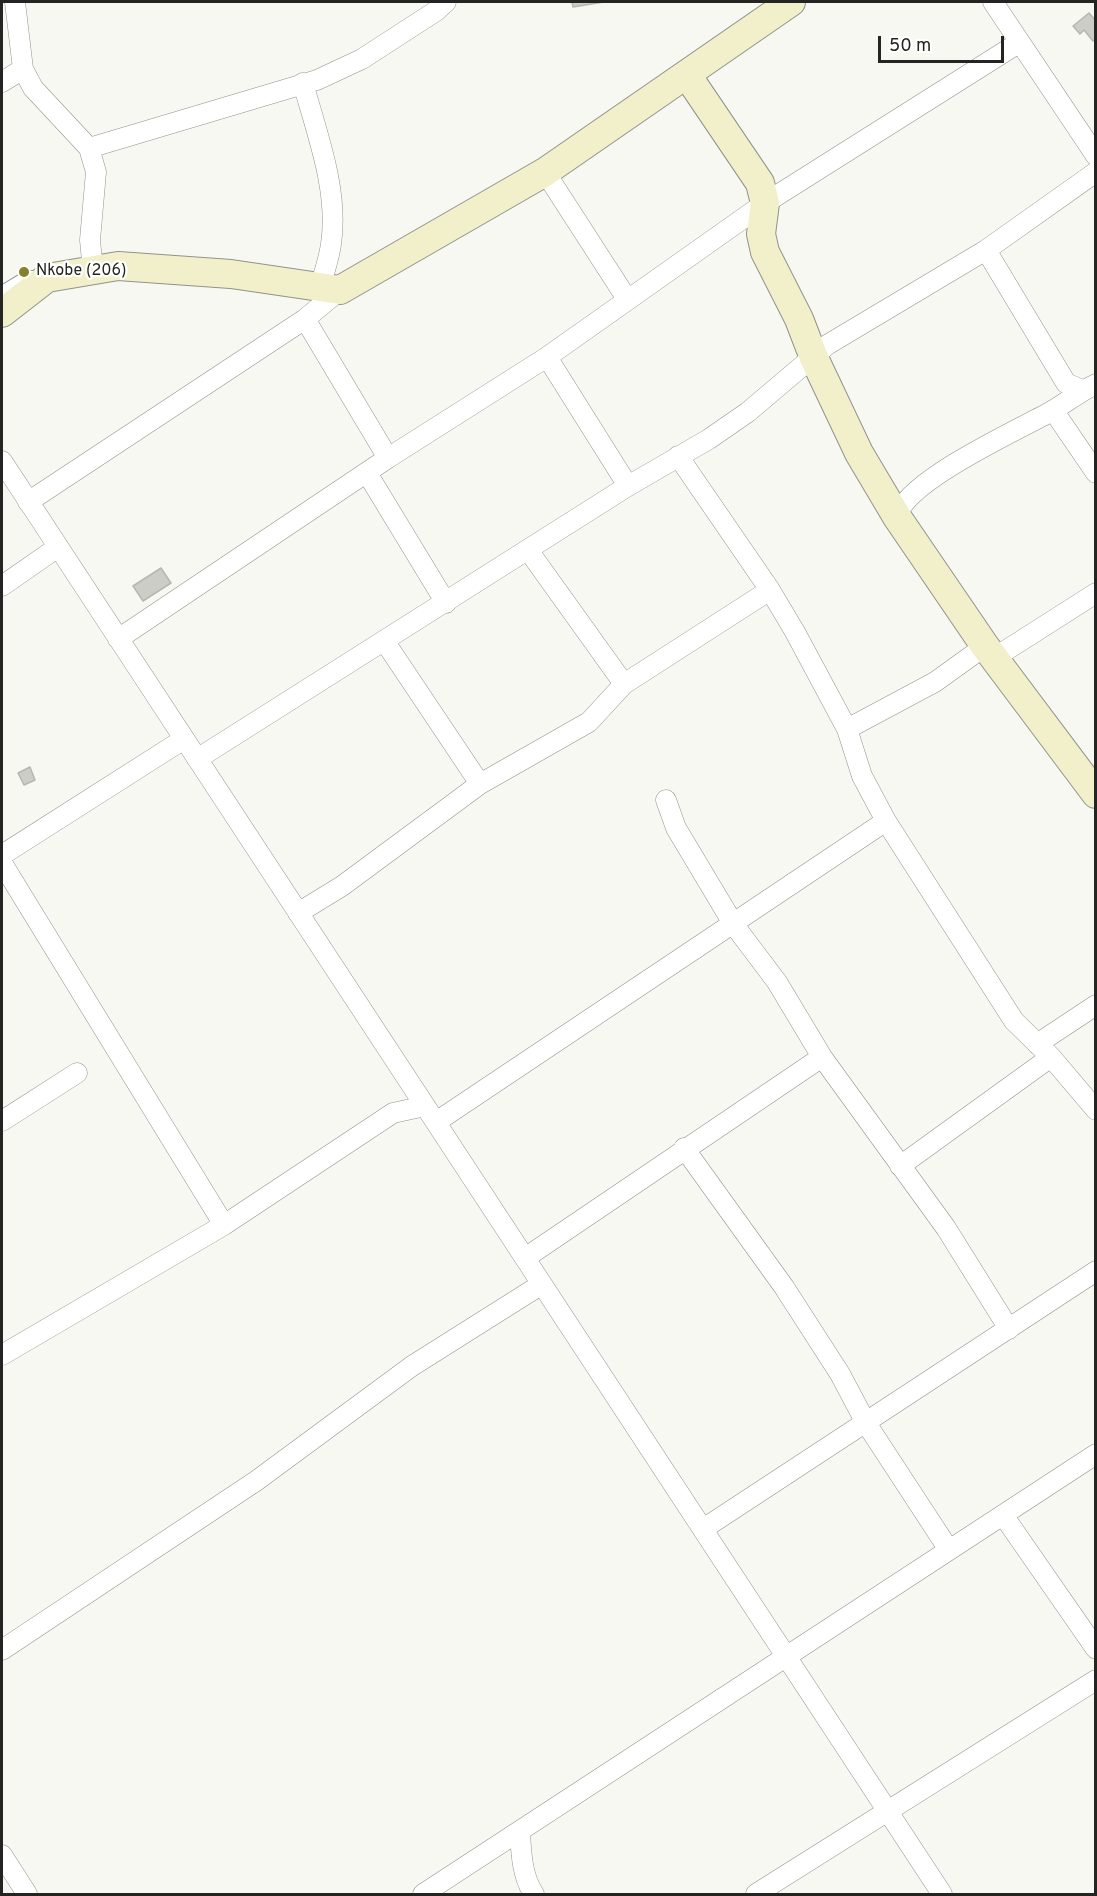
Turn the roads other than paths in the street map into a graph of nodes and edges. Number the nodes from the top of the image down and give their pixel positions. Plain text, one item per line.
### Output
1 (15, 2) edge
2 (446, 2) edge
3 (791, 2) edge
4 (993, 2) edge
5 (1020, 42) junction
6 (23, 69) junction
7 (687, 75) junction
8 (2, 82) edge
9 (303, 83) junction
10 (89, 148) junction
11 (1095, 156) edge
12 (545, 172) junction
13 (1095, 172) edge
14 (765, 202) junction
15 (986, 250) junction
16 (93, 271) junction
17 (47, 278) junction
18 (330, 289) junction
19 (2, 291) edge
20 (627, 298) junction
21 (2, 313) edge
22 (305, 319) junction
23 (547, 357) junction
24 (814, 358) junction
25 (1072, 394) edge
26 (678, 456) junction
27 (388, 458) junction
28 (2, 462) edge
29 (367, 473) junction
30 (1095, 473) edge
31 (628, 486) junction
32 (28, 502) junction
33 (897, 517) junction
34 (58, 547) junction
35 (528, 550) junction
36 (2, 586) edge
37 (770, 590) junction
38 (1095, 593) edge
39 (446, 603) junction
40 (118, 639) junction
41 (385, 642) junction
42 (990, 652) junction
43 (624, 684) junction
44 (847, 729) junction
45 (184, 739) junction
46 (197, 759) junction
47 (480, 784) junction
48 (1095, 794) edge
49 (666, 800) dead end
50 (886, 821) junction
51 (2, 855) edge
52 (2, 863) edge
53 (298, 913) junction
54 (734, 925) junction
55 (1095, 1005) edge
56 (1044, 1051) junction
57 (822, 1057) junction
58 (77, 1073) dead end
59 (406, 1076) junction
60 (425, 1106) junction
61 (1095, 1110) edge
62 (393, 1113) junction
63 (2, 1121) edge
64 (436, 1122) junction
65 (684, 1148) junction
66 (900, 1166) junction
67 (224, 1226) junction
68 (525, 1258) junction
69 (1095, 1271) edge
70 (542, 1284) junction
71 (1009, 1329) junction
72 (2, 1356) edge
73 (866, 1423) junction
74 (1095, 1454) edge
75 (1004, 1515) junction
76 (703, 1529) junction
77 (949, 1550) junction
78 (1095, 1649) edge
79 (2, 1650) edge
80 (787, 1656) junction
81 (1095, 1680) edge
82 (888, 1813) junction
83 (520, 1831) junction
84 (2, 1856) edge
85 (27, 1894) edge
86 (423, 1894) edge
87 (534, 1894) edge
88 (756, 1894) edge
89 (942, 1894) edge

1 - 6 street
2 - 9 street
3 - 7 street
4 - 5 street
5 - 11 street
5 - 14 street
6 - 8 street
6 - 10 street
7 - 12 street
7 - 14 street
9 - 10 street
9 - 18 street
10 - 16 street
12 - 18 street
12 - 20 street
13 - 15 street
14 - 20 street
14 - 24 street
15 - 24 street
15 - 25 street
16 - 17 street
16 - 18 street
17 - 19 lane
17 - 21 street
18 - 22 street
20 - 23 street
22 - 27 street
22 - 32 street
23 - 27 street
23 - 31 street
24 - 26 street
24 - 33 street
25 - 30 street
25 - 33 street
26 - 31 street
26 - 37 street
27 - 29 street
28 - 32 street
29 - 39 street
29 - 40 street
31 - 35 street
32 - 34 street
33 - 42 street
34 - 36 street
34 - 40 street
35 - 39 street
35 - 43 street
37 - 43 street
37 - 44 street
38 - 42 street
39 - 41 street
40 - 45 street
41 - 46 street
41 - 47 street
42 - 44 street
42 - 48 street
43 - 47 street
44 - 50 street
45 - 46 street
45 - 51 street
46 - 53 street
47 - 53 street
49 - 54 street
50 - 54 street
50 - 56 street
52 - 67 street
53 - 59 street
54 - 57 street
54 - 64 street
55 - 56 street
56 - 61 street
56 - 66 street
57 - 65 street
57 - 66 street
58 - 63 street
59 - 60 street
59 - 62 street
60 - 62 street
60 - 64 street
62 - 67 street
64 - 68 street
65 - 68 street
65 - 73 street
66 - 71 street
67 - 72 street
68 - 70 street
69 - 71 street
70 - 76 street
70 - 79 street
71 - 73 street
73 - 76 street
73 - 77 street
74 - 75 street
75 - 77 street
75 - 78 street
76 - 80 street
77 - 80 street
80 - 82 street
80 - 83 street
81 - 82 street
82 - 88 street
82 - 89 street
83 - 86 street
83 - 87 street
84 - 85 street

